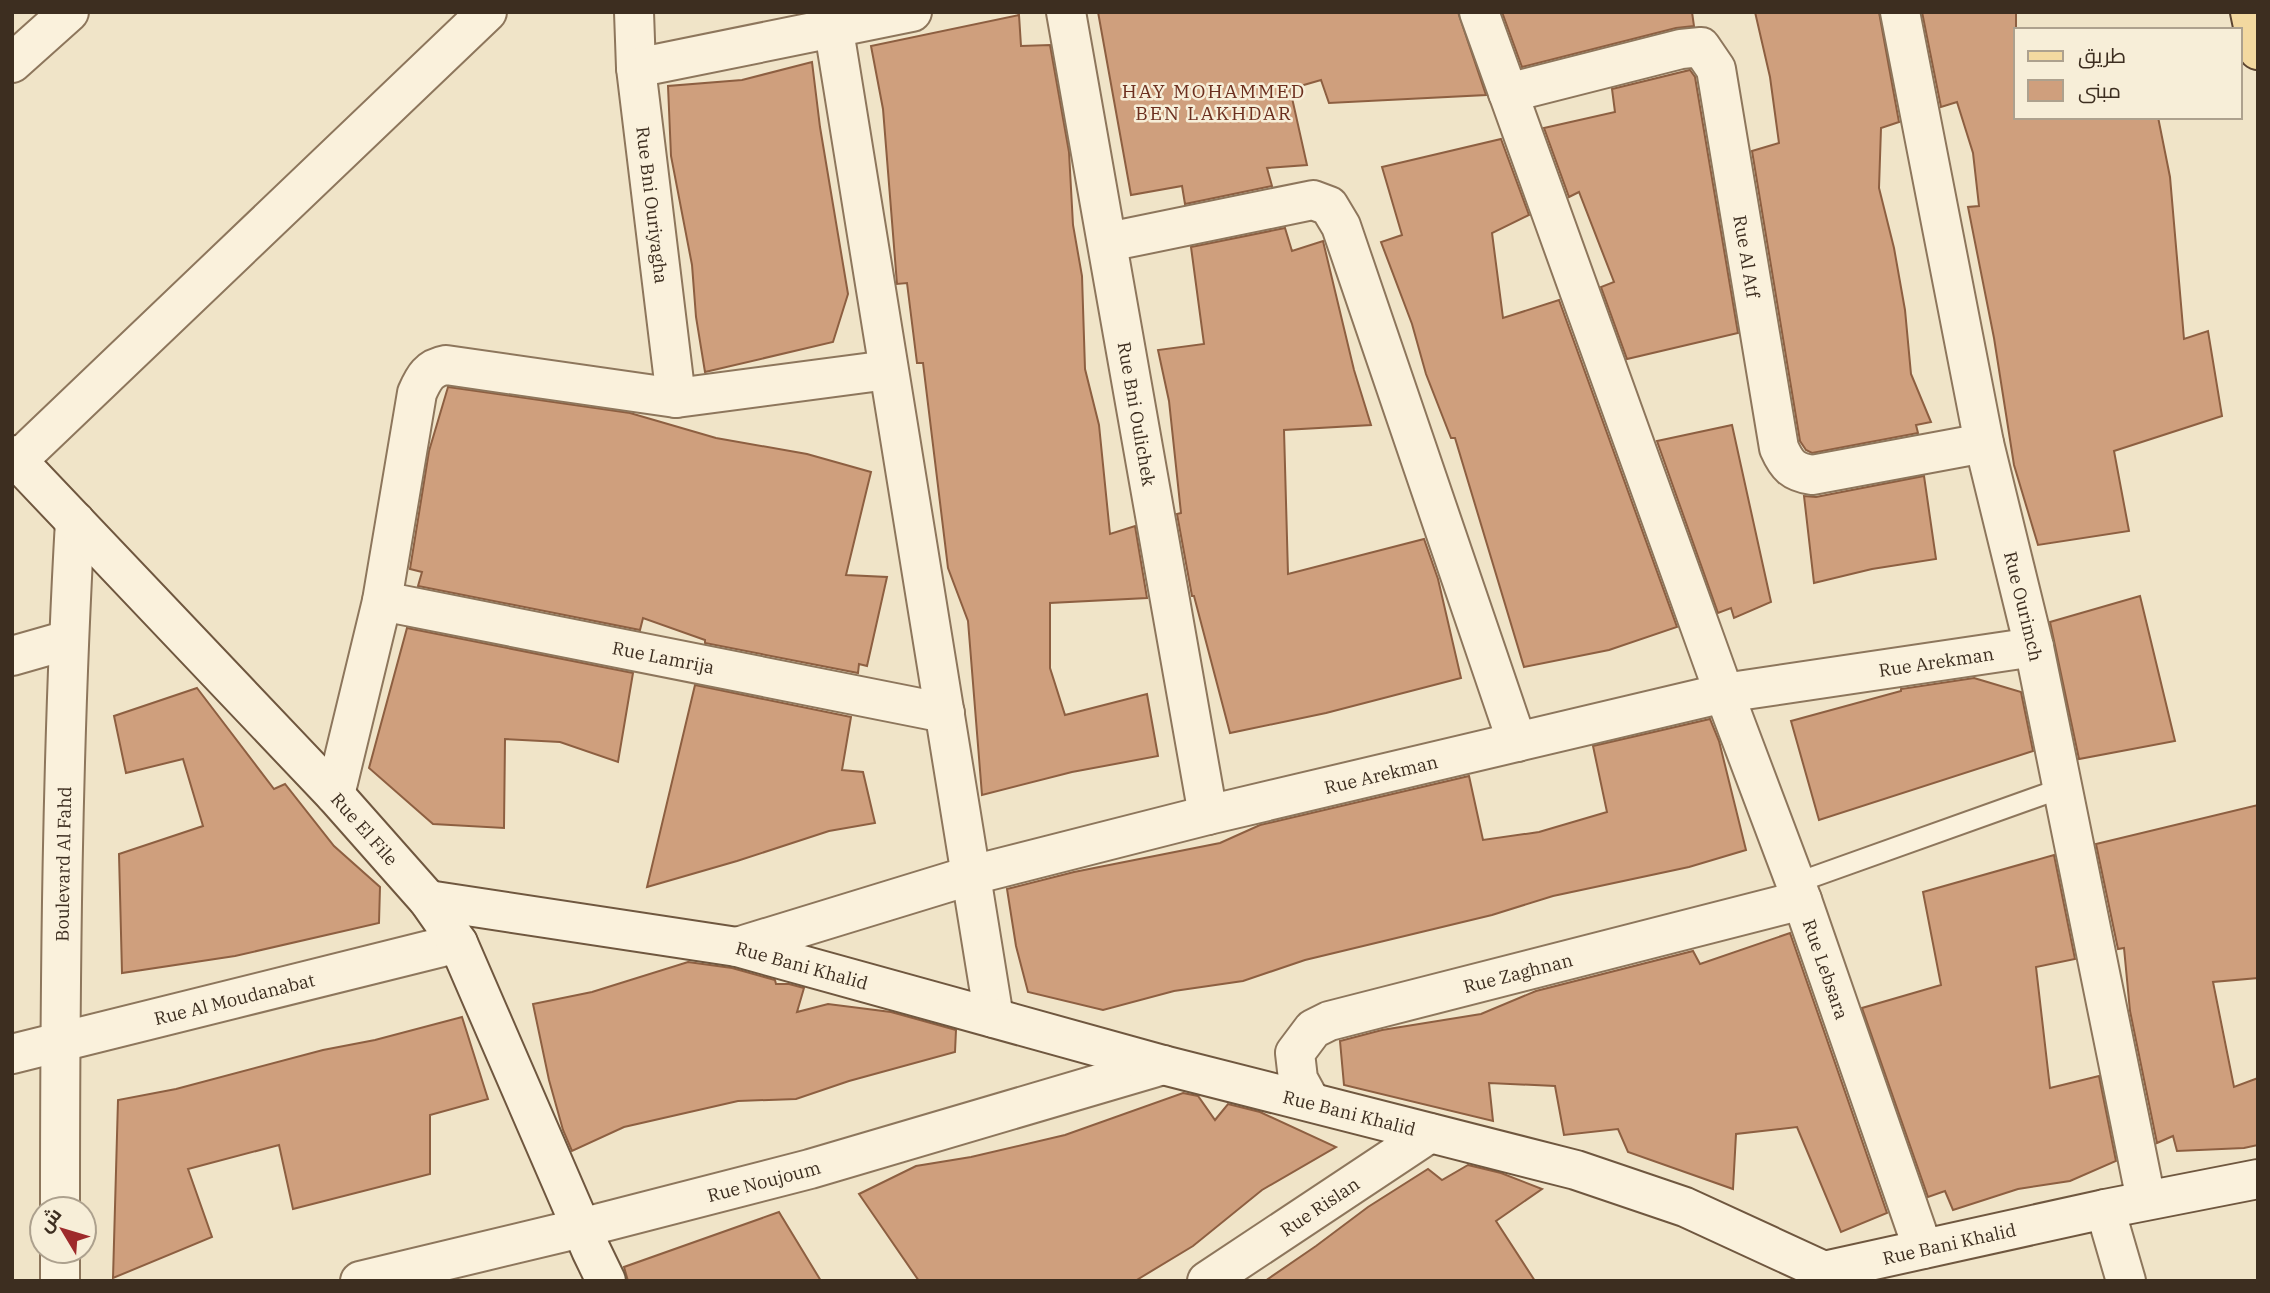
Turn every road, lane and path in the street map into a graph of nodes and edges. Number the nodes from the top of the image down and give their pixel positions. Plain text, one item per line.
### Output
1 (69, 12) edge
2 (487, 12) edge
3 (634, 12) edge
4 (912, 12) edge
5 (1066, 12) edge
6 (1479, 12) edge
7 (1900, 12) edge
8 (2250, 12) edge
9 (832, 19) edge
10 (2258, 50) edge
11 (12, 63) edge
12 (636, 68) junction
13 (1508, 93) junction
14 (1108, 242) junction
15 (888, 370) junction
16 (676, 398) junction
17 (1984, 443) junction
18 (15, 457) edge
19 (75, 521) junction
20 (382, 601) junction
21 (68, 640) junction
22 (2034, 647) junction
23 (12, 656) edge
24 (1724, 693) junction
25 (945, 713) junction
26 (1517, 742) junction
27 (2062, 788) junction
28 (335, 794) junction
29 (1208, 815) junction
30 (972, 875) junction
31 (1799, 892) junction
32 (428, 900) junction
33 (458, 943) junction
34 (737, 947) junction
35 (994, 1018) junction
36 (60, 1042) junction
37 (12, 1054) edge
38 (1163, 1065) junction
39 (1310, 1101) junction
40 (1430, 1133) junction
41 (2258, 1179) edge
42 (60, 1195) edge
43 (2146, 1200) junction
44 (2105, 1209) junction
45 (581, 1228) junction
46 (1923, 1249) junction
47 (1826, 1276) edge
48 (360, 1281) edge
49 (606, 1281) edge
50 (1207, 1281) edge
51 (2126, 1281) edge

1 - 11 street
2 - 18 street
3 - 12 street, Rue Bni Ouriyagha
4 - 9 street
5 - 14 street, Rue Bni Oulichek
6 - 13 street, Rue Lebsara
7 - 17 street, Rue Ourimch
8 - 10 main road
9 - 12 street
9 - 15 street
12 - 16 street, Rue Bni Ouriyagha
13 - 17 street, Rue Al Atf
13 - 24 street, Rue Lebsara
14 - 26 street
14 - 29 street, Rue Bni Oulichek
15 - 16 street
15 - 25 street
16 - 20 street
17 - 22 street, Rue Ourimch
18 - 19 street, Rue El File
19 - 21 street, Boulevard Al Fahd
19 - 28 street, Rue El File
20 - 25 street, Rue Lamrija
20 - 28 street
21 - 23 street
21 - 36 street, Boulevard Al Fahd
22 - 24 street, Rue Arekman
22 - 27 street, Rue Ourimch
24 - 26 street, Rue Arekman
24 - 31 street, Rue Lebsara
25 - 30 street
26 - 29 street, Rue Arekman
27 - 31 lane
27 - 43 street, Rue Ourimch
28 - 32 street, Rue El File
29 - 30 street, Rue Arekman
30 - 34 street, Rue Arekman
30 - 35 street
31 - 39 street, Rue Zaghnan
31 - 46 street, Rue Lebsara
32 - 33 street, Rue El File
32 - 34 street, Rue Bani Khalid
33 - 36 street, Rue Al Moudanabat
33 - 45 street, Rue El File
34 - 35 street, Rue Bani Khalid
35 - 38 street, Rue Bani Khalid
36 - 37 street, Rue Al Moudanabat
36 - 42 street, Boulevard Al Fahd
38 - 39 street, Rue Bani Khalid
38 - 45 street, Rue Noujoum
39 - 40 street, Rue Bani Khalid
40 - 47 street, Rue Bani Khalid
40 - 50 street, Rue Rislan
41 - 43 street, Rue Bani Khalid
43 - 44 street, Rue Bani Khalid
44 - 46 street, Rue Bani Khalid
44 - 51 street
45 - 48 street, Rue Noujoum
45 - 49 street, Rue El File
46 - 47 street, Rue Bani Khalid

